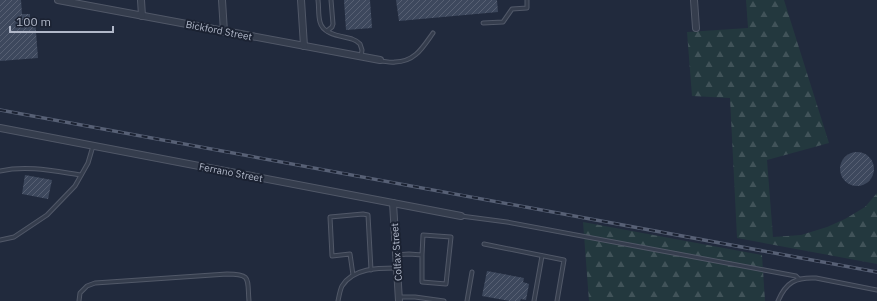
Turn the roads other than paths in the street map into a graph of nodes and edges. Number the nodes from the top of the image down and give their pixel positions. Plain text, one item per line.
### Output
1 (58, 0) edge
2 (141, 0) edge
3 (222, 0) edge
4 (301, 0) edge
5 (318, 0) edge
6 (331, 0) edge
7 (527, 0) edge
8 (694, 0) edge
9 (142, 16) junction
10 (483, 23) dead end
11 (696, 28) dead end
12 (326, 31) junction
13 (224, 32) junction
14 (433, 33) dead end
15 (304, 46) junction
16 (361, 57) junction
17 (380, 60) joint
18 (0, 128) edge
19 (93, 146) junction
20 (0, 171) edge
21 (81, 175) junction
22 (393, 203) junction
23 (461, 216) joint
24 (0, 240) edge
25 (484, 244) dead end
26 (396, 255) junction
27 (422, 255) junction
28 (542, 256) junction
29 (396, 268) junction
30 (371, 270) junction
31 (472, 272) dead end
32 (354, 275) junction
33 (799, 279) junction
34 (877, 290) edge
35 (399, 299) edge
36 (79, 301) edge
37 (249, 301) edge
38 (338, 301) edge
39 (444, 301) edge
40 (467, 301) edge
41 (534, 301) edge
42 (557, 301) edge
43 (778, 301) edge

1 - 9 street, Bickford Street
2 - 9 street
3 - 13 street
4 - 15 street
5 - 12 lane
6 - 12 lane
7 - 10 lane
8 - 11 street
9 - 13 street, Bickford Street
12 - 16 lane
13 - 15 street, Bickford Street
14 - 17 lane
15 - 16 street, Bickford Street
16 - 17 street, Bickford Street
18 - 19 street, Ferrano Street
19 - 21 lane
19 - 22 street, Ferrano Street
20 - 21 lane
21 - 24 lane
22 - 23 street, Ferrano Street
22 - 26 street, Colfax Street
23 - 33 lane
25 - 28 lane
26 - 27 lane
26 - 29 street, Colfax Street
27 - 27 lane
28 - 41 lane
28 - 42 lane
29 - 30 lane
29 - 35 street, Colfax Street
30 - 32 lane
30 - 32 lane
31 - 40 lane
32 - 38 lane
33 - 34 lane
33 - 43 lane
35 - 39 lane
36 - 37 lane

